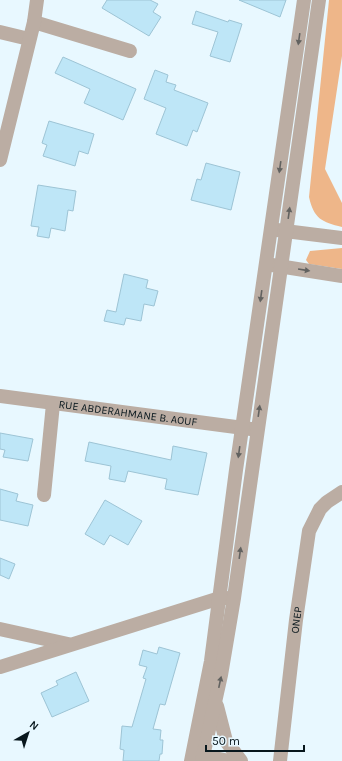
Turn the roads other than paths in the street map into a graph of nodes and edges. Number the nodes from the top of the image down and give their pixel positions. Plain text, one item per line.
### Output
1 (37, 0) edge
2 (304, 0) edge
3 (319, 0) edge
4 (34, 22) junction
5 (0, 32) edge
6 (29, 39) junction
7 (130, 51) dead end
8 (0, 160) edge
9 (271, 229) junction
10 (286, 231) junction
11 (342, 238) edge
12 (266, 264) junction
13 (281, 266) junction
14 (342, 276) edge
15 (0, 396) edge
16 (53, 404) junction
17 (242, 428) junction
18 (257, 429) junction
19 (342, 492) edge
20 (44, 495) dead end
21 (227, 598) junction
22 (0, 629) edge
23 (68, 644) junction
24 (0, 667) edge
25 (216, 701) junction
26 (197, 758) edge
27 (230, 761) edge
28 (241, 761) edge
29 (280, 761) edge

1 - 4 street
2 -> 9 street
10 -> 3 street
4 - 6 street
4 - 7 street
5 - 6 street
6 - 8 street
9 - 10 street
9 - 12 street
10 - 11 street
10 - 13 street
12 - 13 street
12 -> 17 street
13 -> 14 street
18 -> 13 street
15 - 16 street, RUE ABDERAHMANE B. AOUF
16 - 17 street, RUE ABDERAHMANE B. AOUF
16 - 20 street
17 - 18 street, RUE ABDERAHMANE B. AOUF
17 -> 21 street
21 -> 18 street
19 - 29 street, ONEP
21 - 23 street
25 -> 21 street
21 - 26 street
22 - 23 street
23 - 24 street
25 - 26 street
25 - 28 street
26 - 27 street

